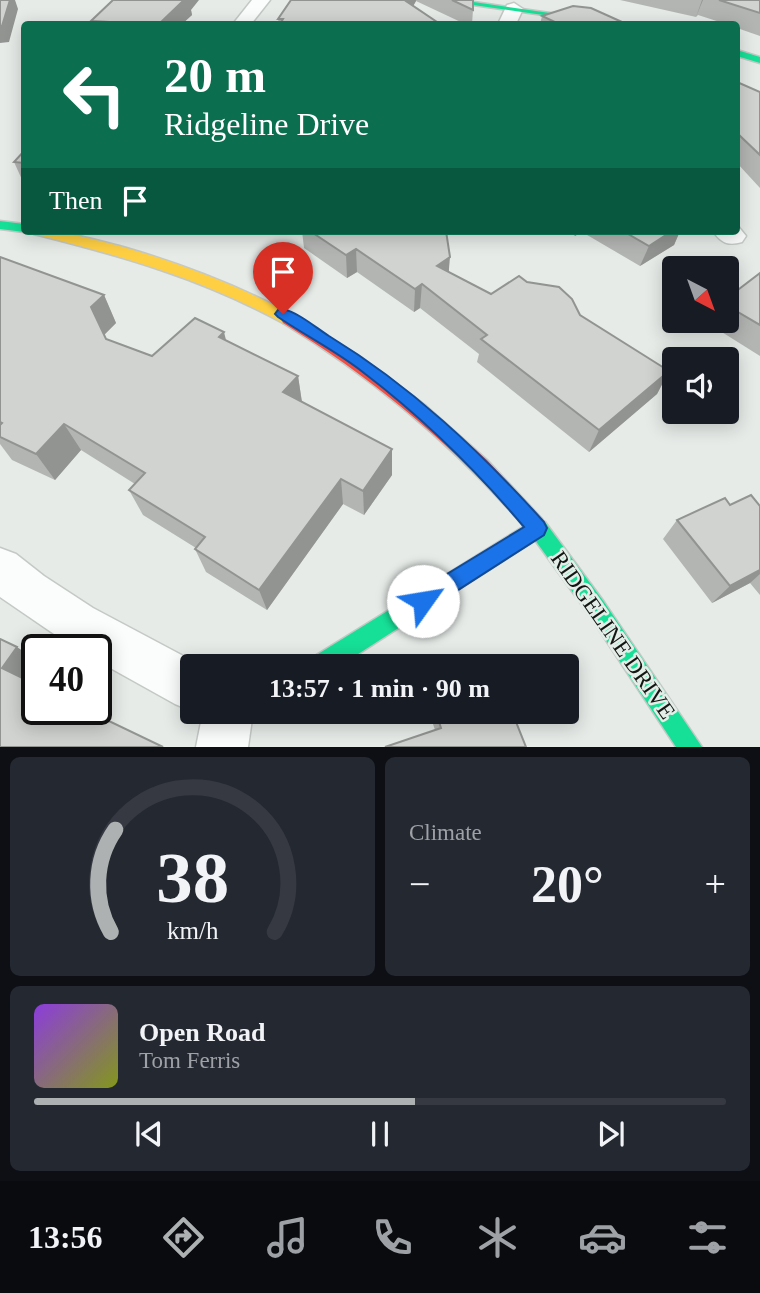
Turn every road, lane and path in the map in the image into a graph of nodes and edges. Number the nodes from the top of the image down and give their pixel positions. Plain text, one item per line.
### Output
1 (261, 0) edge
2 (442, 0) edge
3 (511, 17) edge
4 (244, 21) edge
5 (575, 21) edge
6 (740, 54) edge
7 (760, 60) edge
8 (0, 225) edge
9 (21, 228) edge
10 (59, 235) edge
11 (538, 528) junction
12 (0, 569) edge
13 (339, 654) edge
14 (180, 680) edge
15 (226, 724) edge
16 (222, 747) edge
17 (690, 747) edge

1 - 4 street
2 - 3 street
3 - 5 street
6 - 7 street
8 - 9 street
10 - 11 street, RIDGELINE DRIVE
11 - 13 street
11 - 17 street, RIDGELINE DRIVE
12 - 14 street
15 - 16 street

